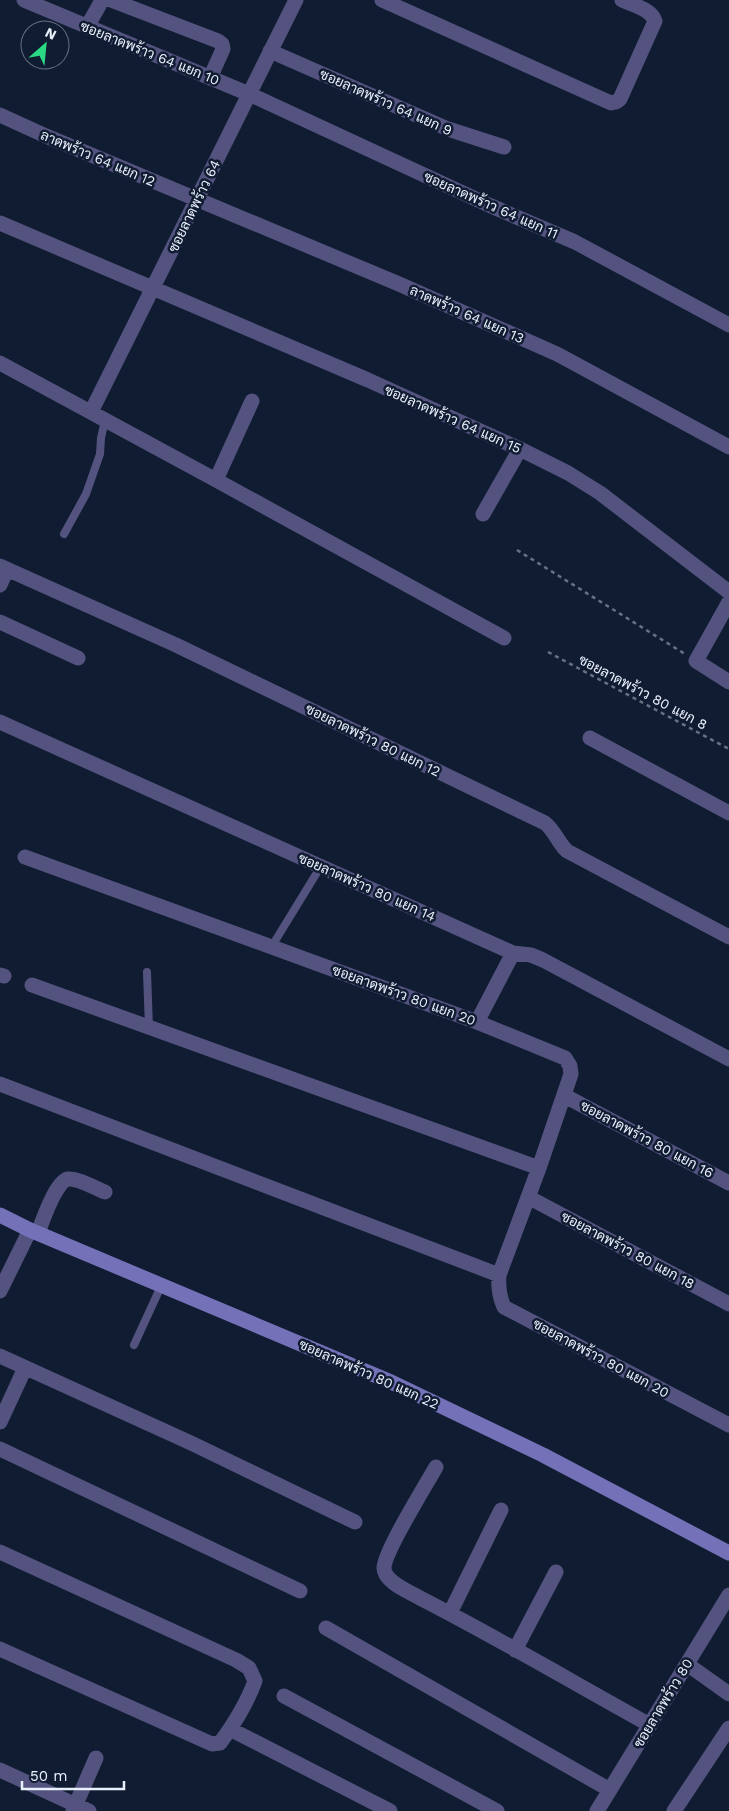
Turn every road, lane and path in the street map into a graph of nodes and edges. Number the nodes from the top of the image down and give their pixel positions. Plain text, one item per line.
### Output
1 (24, 0) edge
2 (104, 0) edge
3 (111, 0) edge
4 (296, 0) edge
5 (622, 0) edge
6 (384, 1) edge
7 (87, 27) junction
8 (270, 51) junction
9 (210, 78) junction
10 (248, 94) junction
11 (0, 115) edge
12 (504, 147) dead end
13 (197, 200) junction
14 (0, 223) edge
15 (152, 290) junction
16 (729, 325) edge
17 (0, 364) edge
18 (252, 401) dead end
19 (92, 412) junction
20 (105, 420) junction
21 (729, 447) edge
22 (520, 449) junction
23 (216, 480) junction
24 (483, 514) dead end
25 (64, 534) dead end
26 (517, 550) dead end
27 (4, 568) edge
28 (0, 585) edge
29 (729, 592) edge
30 (729, 602) edge
31 (0, 622) edge
32 (504, 638) dead end
33 (548, 652) dead end
34 (78, 658) dead end
35 (696, 661) junction
36 (729, 682) edge
37 (0, 722) edge
38 (590, 738) dead end
39 (729, 749) edge
40 (729, 813) edge
41 (25, 857) dead end
42 (321, 866) junction
43 (729, 937) edge
44 (272, 946) junction
45 (512, 953) junction
46 (147, 972) dead end
47 (32, 985) dead end
48 (477, 1022) junction
49 (149, 1028) junction
50 (729, 1059) edge
51 (0, 1084) edge
52 (565, 1096) junction
53 (539, 1168) junction
54 (729, 1183) edge
55 (105, 1192) dead end
56 (528, 1197) junction
57 (0, 1215) edge
58 (34, 1231) junction
59 (499, 1275) junction
60 (162, 1284) junction
61 (0, 1291) edge
62 (729, 1304) edge
63 (134, 1345) dead end
64 (0, 1356) edge
65 (25, 1368) junction
66 (0, 1422) edge
67 (729, 1425) edge
68 (0, 1448) edge
69 (436, 1467) dead end
70 (501, 1510) dead end
71 (355, 1522) dead end
72 (0, 1552) edge
73 (729, 1553) edge
74 (556, 1572) dead end
75 (300, 1591) dead end
76 (729, 1595) edge
77 (450, 1613) junction
78 (326, 1628) dead end
79 (0, 1649) edge
80 (515, 1650) junction
81 (687, 1664) junction
82 (729, 1694) edge
83 (284, 1696) dead end
84 (650, 1725) junction
85 (230, 1729) junction
86 (726, 1737) edge
87 (96, 1758) dead end
88 (0, 1770) edge
89 (610, 1790) junction
90 (79, 1809) edge
91 (390, 1811) edge
92 (497, 1811) edge
93 (597, 1811) edge
94 (674, 1811) edge

1 - 7 street, ซอยลาดพร้าว 64 แยก 10
2 - 7 street
3 - 9 street
4 - 8 street, ซอยลาดพร้าว 64
5 - 6 street
7 - 9 street, ซอยลาดพร้าว 64 แยก 10
8 - 10 street, ซอยลาดพร้าว 64
8 - 12 street, ซอยลาดพร้าว 64 แยก 9
9 - 10 street, ซอยลาดพร้าว 64 แยก 10
10 - 13 street, ซอยลาดพร้าว 64
10 - 16 street, ซอยลาดพร้าว 64 แยก 11
11 - 13 street, ลาดพร้าว 64 แยก 12
13 - 15 street, ซอยลาดพร้าว 64
13 - 21 street, ลาดพร้าว 64 แยก 13
14 - 15 street, ซอยลาดพร้าว 64 แยก 15
15 - 19 street, ซอยลาดพร้าว 64
15 - 22 street, ซอยลาดพร้าว 64 แยก 15
17 - 19 street
18 - 23 street
19 - 20 street
20 - 23 street
20 - 25 lane
22 - 24 street
22 - 29 street, ซอยลาดพร้าว 64 แยก 15
23 - 32 street
26 - 35 path
27 - 28 street
27 - 43 street, ซอยลาดพร้าว 80 แยก 12
30 - 35 street
31 - 34 street
33 - 39 path, ซอยลาดพร้าว 80 แยก 8
35 - 36 street
37 - 42 street, ซอยลาดพร้าว 80 แยก 14
38 - 40 street
41 - 44 street, ซอยลาดพร้าว 80 แยก 20
42 - 44 lane
42 - 45 street, ซอยลาดพร้าว 80 แยก 14
44 - 48 street, ซอยลาดพร้าว 80 แยก 20
45 - 48 street
45 - 50 street, ซอยลาดพร้าว 80 แยก 14
46 - 49 lane
47 - 49 street
48 - 52 street, ซอยลาดพร้าว 80 แยก 20
49 - 53 street
51 - 59 street
52 - 53 street, ซอยลาดพร้าว 80 แยก 20
52 - 54 street, ซอยลาดพร้าว 80 แยก 16
53 - 56 street, ซอยลาดพร้าว 80 แยก 20
55 - 58 street
56 - 59 street, ซอยลาดพร้าว 80 แยก 20
56 - 62 street, ซอยลาดพร้าว 80 แยก 18
57 - 58 street, ซอยลาดพร้าว 80 แยก 22
58 - 60 street, ซอยลาดพร้าว 80 แยก 22
58 - 61 street
59 - 67 street, ซอยลาดพร้าว 80 แยก 20
60 - 63 lane
60 - 73 street, ซอยลาดพร้าว 80 แยก 22
64 - 65 street
65 - 66 street
65 - 71 street
68 - 75 street
69 - 77 street
70 - 77 street
72 - 85 street
74 - 80 street
76 - 81 street, ซอยลาดพร้าว 80
77 - 80 street
78 - 89 street
79 - 85 street
80 - 84 street
81 - 82 street
81 - 84 street, ซอยลาดพร้าว 80
83 - 92 street
84 - 89 street, ซอยลาดพร้าว 80
85 - 91 street
86 - 94 street
87 - 90 street
88 - 90 street
89 - 93 street, ซอยลาดพร้าว 80

